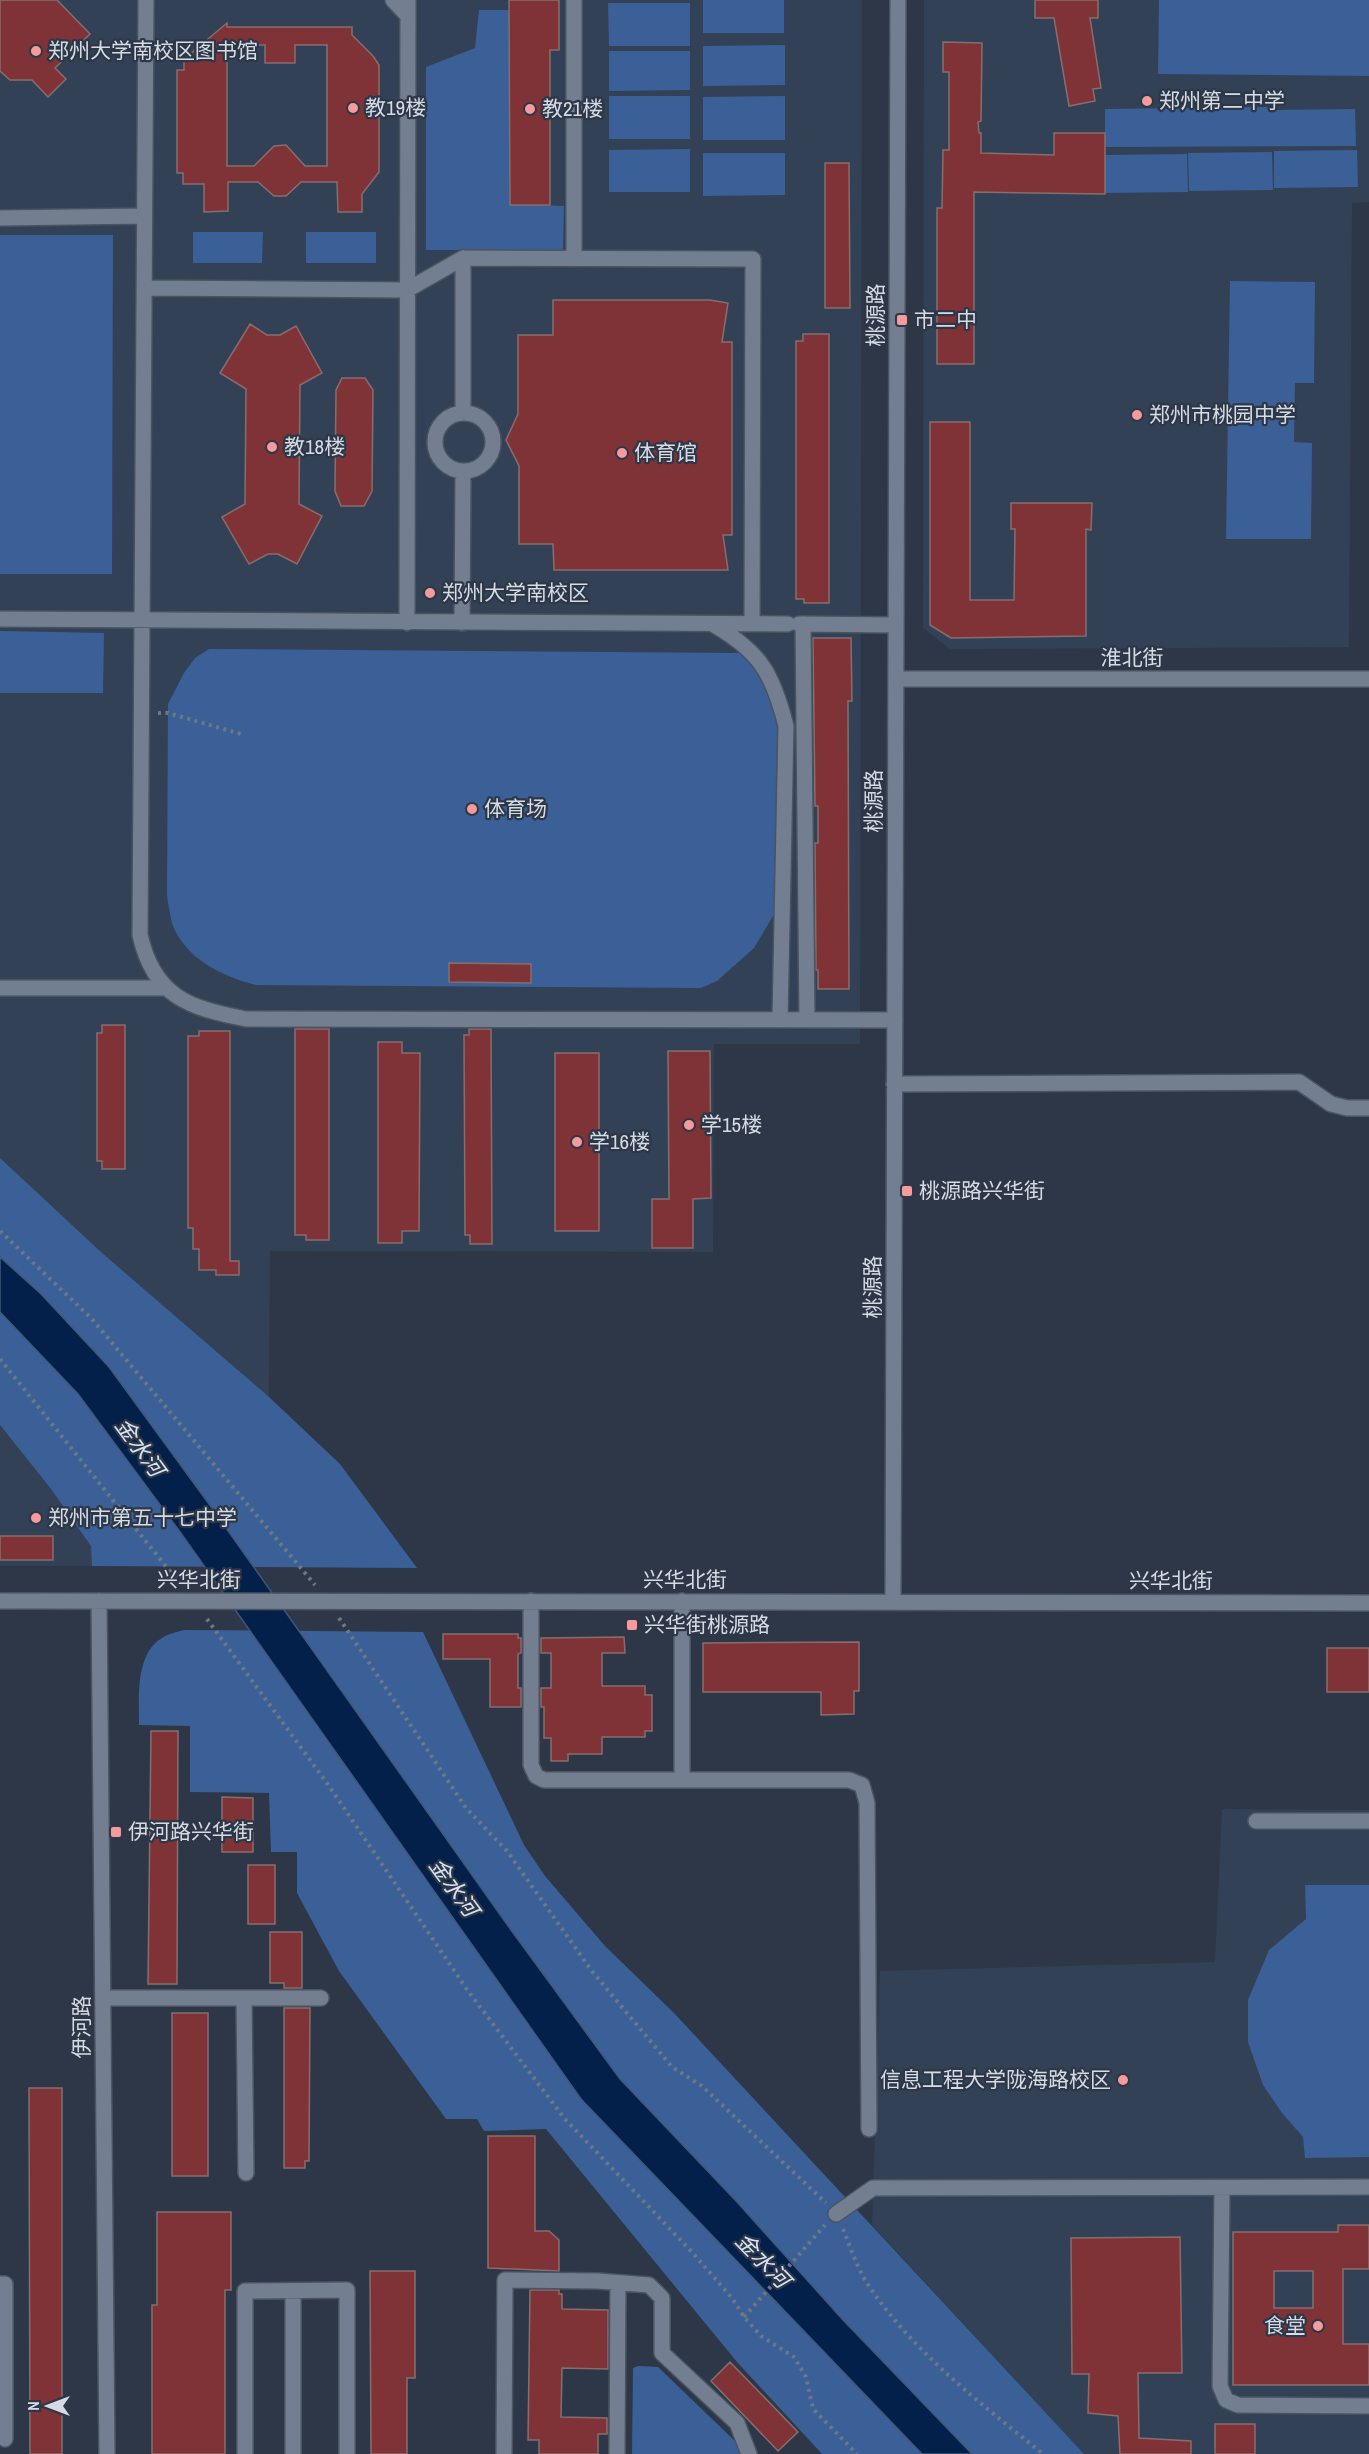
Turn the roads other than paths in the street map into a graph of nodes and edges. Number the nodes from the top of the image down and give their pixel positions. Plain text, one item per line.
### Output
1 (146, 0) edge
2 (393, 0) edge
3 (574, 0) edge
4 (898, 0) edge
5 (408, 8) edge
6 (144, 216) junction
7 (0, 218) edge
8 (464, 258) junction
9 (574, 258) junction
10 (144, 288) junction
11 (407, 290) junction
12 (463, 413) junction
13 (463, 471) junction
14 (0, 620) edge
15 (142, 621) junction
16 (407, 623) junction
17 (462, 623) junction
18 (712, 624) junction
19 (752, 624) junction
20 (797, 624) junction
21 (896, 625) junction
22 (896, 679) junction
23 (1369, 679) edge
24 (0, 988) edge
25 (165, 988) junction
26 (780, 1020) junction
27 (807, 1020) junction
28 (895, 1020) junction
29 (894, 1084) junction
30 (1369, 1108) edge
31 (0, 1601) edge
32 (99, 1601) junction
33 (531, 1601) junction
34 (682, 1601) junction
35 (893, 1602) junction
36 (1369, 1603) edge
37 (682, 1780) junction
38 (1256, 1821) dead end
39 (1369, 1821) edge
40 (103, 1998) junction
41 (244, 1998) junction
42 (321, 1998) dead end
43 (869, 2129) dead end
44 (246, 2173) dead end
45 (1369, 2187) edge
46 (1222, 2188) junction
47 (836, 2214) road end
48 (618, 2283) junction
49 (0, 2284) edge
50 (293, 2291) junction
51 (1369, 2406) edge
52 (5, 2439) dead end
53 (107, 2454) edge
54 (245, 2454) edge
55 (293, 2454) edge
56 (347, 2454) edge
57 (504, 2454) edge
58 (617, 2454) edge
59 (749, 2454) edge

1 - 6 street
2 - 5 street
3 - 9 street
4 - 21 street, 桃源路
5 - 11 street
6 - 7 street
6 - 10 street
8 - 9 street
8 - 11 street
8 - 12 street
9 - 19 street
10 - 11 street
10 - 15 street
11 - 16 street
12 - 13 street
12 - 13 street
13 - 17 street
14 - 15 street
15 - 16 street
15 - 25 street
16 - 17 street
17 - 18 street
18 - 19 street
18 - 26 street
19 - 20 street
20 - 21 street
20 - 27 street
21 - 22 street, 桃源路
22 - 23 street, 淮北街
22 - 28 street, 桃源路
24 - 25 street
25 - 26 street
26 - 27 street
27 - 28 street
28 - 29 street, 桃源路
29 - 30 street
29 - 35 street, 桃源路
31 - 32 street, 兴华北街
32 - 33 street, 兴华北街
32 - 40 street, 伊河路
33 - 34 street, 兴华北街
33 - 37 street
34 - 35 street, 兴华北街
34 - 37 street
35 - 36 street, 兴华北街
37 - 43 street
38 - 39 street
40 - 41 street
40 - 53 street, 伊河路
41 - 42 street
41 - 44 street
45 - 46 street
46 - 47 street
46 - 51 street
48 - 57 street
48 - 58 street
48 - 59 street
49 - 52 street
50 - 54 street
50 - 55 street
50 - 56 street

